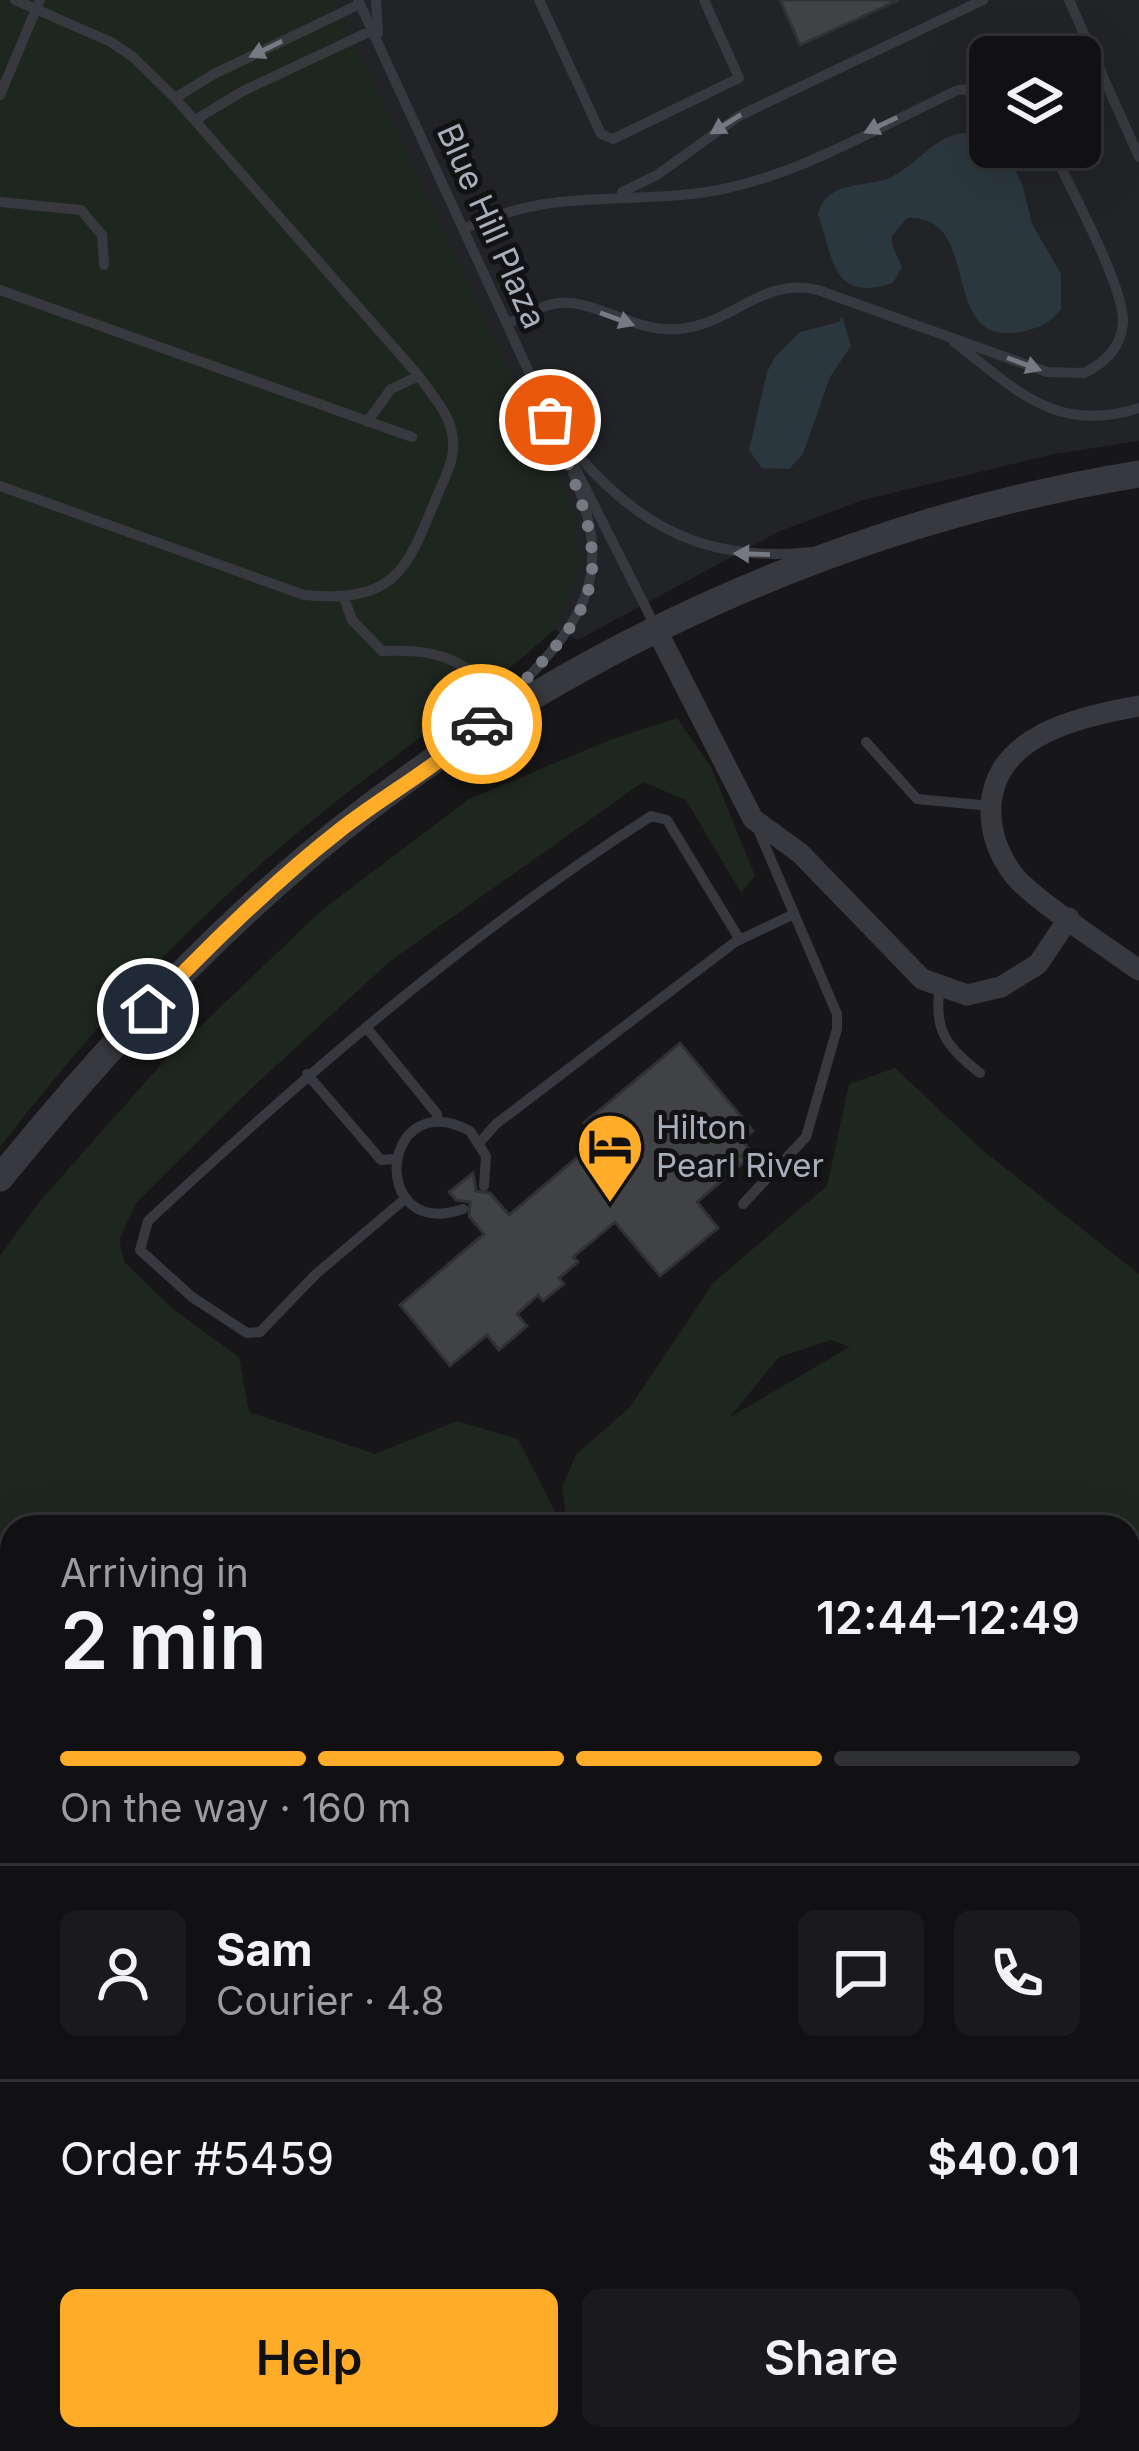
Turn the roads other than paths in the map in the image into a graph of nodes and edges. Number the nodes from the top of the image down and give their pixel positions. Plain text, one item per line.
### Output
1 (15, 0) edge
2 (376, 0) edge
3 (539, 0) edge
4 (704, 0) edge
5 (982, 0) edge
6 (1070, 0) edge
7 (359, 2) edge
8 (38, 4) edge
9 (374, 30) junction
10 (384, 54) junction
11 (230, 67) junction
12 (969, 89) edge
13 (243, 91) junction
14 (0, 95) edge
15 (175, 98) junction
16 (195, 120) junction
17 (1139, 157) edge
18 (1060, 168) edge
19 (593, 198) junction
20 (0, 202) edge
21 (464, 229) junction
22 (104, 266) dead end
23 (0, 290) edge
24 (507, 324) junction
25 (935, 332) junction
26 (419, 376) junction
27 (1139, 408) edge
28 (550, 420) junction
29 (367, 422) junction
30 (412, 437) dead end
31 (1139, 474) edge
32 (0, 486) edge
33 (868, 543) junction
34 (344, 598) junction
35 (656, 629) junction
36 (1139, 706) edge
37 (866, 742) dead end
38 (463, 743) junction
39 (991, 806) junction
40 (753, 819) junction
41 (794, 914) junction
42 (1069, 918) junction
43 (740, 940) junction
44 (1135, 958) edge
45 (940, 987) junction
46 (366, 1028) junction
47 (980, 1072) dead end
48 (307, 1074) junction
49 (438, 1121) junction
50 (480, 1142) junction
51 (394, 1159) junction
52 (0, 1178) edge
53 (484, 1186) dead end
54 (406, 1198) junction
55 (743, 1204) dead end
56 (463, 1209) dead end

1 - 8 lane
2 - 10 lane, Blue Hill Plaza
3 - 4 lane
5 -> 19 lane
6 - 17 lane
7 - 9 lane, Blue Hill Plaza
7 -> 11 lane
8 - 14 lane
8 - 15 lane
9 - 10 lane, Blue Hill Plaza
9 - 13 lane
10 - 21 lane, Blue Hill Plaza
11 - 13 lane
11 - 15 lane
12 -> 19 lane
13 - 16 lane
15 - 16 lane
16 - 26 lane
25 -> 18 lane
19 - 21 lane
20 - 22 lane
21 - 24 lane, Blue Hill Plaza
23 - 29 lane
24 -> 25 lane
24 - 28 lane, Blue Hill Plaza
25 - 27 lane
26 - 29 lane
26 - 34 lane
33 -> 28 lane, Blue Hill Plaza
28 - 35 lane, Blue Hill Plaza
28 - 38 lane, Blue Hill Plaza
29 - 30 lane
31 - 33 street
32 - 34 lane
33 - 35 street
34 - 38 lane
35 - 38 street
35 - 40 street
36 - 39 street
37 - 39 lane
38 - 52 street
39 - 42 street
40 - 41 lane
40 - 45 street
41 - 43 lane
41 - 55 lane
42 - 44 street
42 - 45 street
43 - 46 lane
43 - 50 lane
45 - 47 lane
46 - 48 lane
46 - 49 lane
48 - 51 lane
48 - 54 lane
49 - 50 lane
49 - 51 lane
50 - 53 lane
51 - 54 lane
54 - 56 lane

